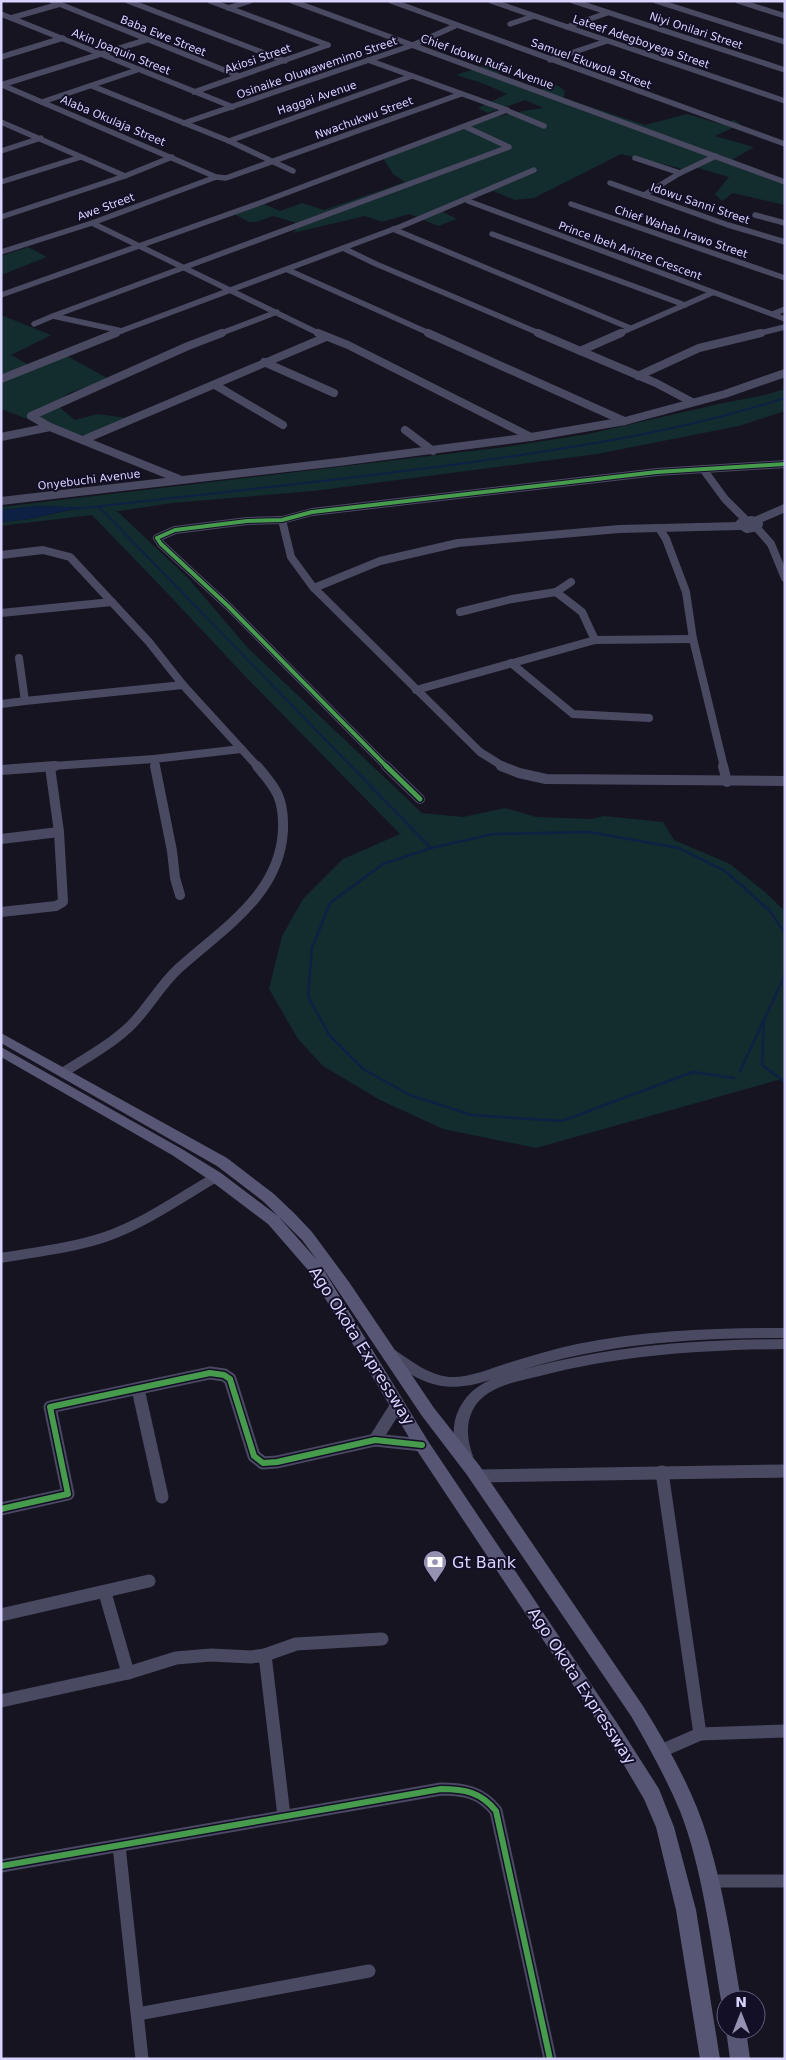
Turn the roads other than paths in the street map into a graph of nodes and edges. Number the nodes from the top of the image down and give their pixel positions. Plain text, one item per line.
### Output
1 (52, 1) edge
2 (69, 1) edge
3 (128, 1) edge
4 (210, 1) edge
5 (250, 1) edge
6 (292, 1) edge
7 (390, 1) edge
8 (491, 1) edge
9 (573, 1) edge
10 (656, 1) edge
11 (738, 1) edge
12 (60, 4) junction
13 (228, 8) junction
14 (607, 13) junction
15 (1, 14) edge
16 (784, 15) edge
17 (534, 16) junction
18 (11, 18) junction
19 (510, 24) dead end
20 (455, 26) junction
21 (567, 27) junction
22 (63, 38) junction
23 (146, 40) junction
24 (607, 41) junction
25 (785, 42) edge
26 (413, 45) junction
27 (1, 48) edge
28 (13, 53) junction
29 (101, 54) junction
30 (1, 57) edge
31 (285, 60) junction
32 (368, 60) junction
33 (550, 60) junction
34 (137, 70) junction
35 (785, 70) edge
36 (239, 76) junction
37 (412, 76) junction
38 (2, 85) edge
39 (92, 86) junction
40 (194, 92) junction
41 (461, 94) junction
42 (785, 101) edge
43 (42, 102) junction
44 (233, 107) junction
45 (507, 111) junction
46 (1, 122) edge
47 (184, 123) junction
48 (544, 126) dead end
49 (466, 127) junction
50 (41, 138) junction
51 (229, 141) junction
52 (785, 144) edge
53 (1, 151) edge
54 (716, 156) junction
55 (81, 157) junction
56 (172, 157) junction
57 (635, 158) dead end
58 (273, 162) junction
59 (534, 170) dead end
60 (293, 172) dead end
61 (680, 172) junction
62 (125, 176) junction
63 (216, 177) junction
64 (1, 182) edge
65 (610, 182) dead end
66 (785, 182) edge
67 (644, 195) junction
68 (468, 201) junction
69 (571, 204) dead end
70 (755, 215) dead end
71 (1, 217) edge
72 (92, 223) junction
73 (785, 223) edge
74 (394, 229) junction
75 (492, 234) dead end
76 (785, 242) edge
77 (140, 245) junction
78 (343, 248) junction
79 (1, 252) edge
80 (186, 267) junction
81 (288, 270) junction
82 (785, 278) edge
83 (232, 291) junction
84 (712, 292) junction
85 (1, 295) edge
86 (685, 305) junction
87 (785, 309) edge
88 (277, 312) junction
89 (773, 314) junction
90 (54, 316) junction
91 (785, 319) edge
92 (34, 324) dead end
93 (785, 327) edge
94 (630, 328) junction
95 (122, 331) junction
96 (326, 337) junction
97 (580, 351) junction
98 (264, 362) junction
99 (785, 373) edge
100 (638, 376) junction
101 (1, 380) edge
102 (216, 385) junction
103 (334, 393) dead end
104 (692, 402) junction
105 (626, 421) junction
106 (283, 425) dead end
107 (47, 428) junction
108 (405, 430) dead end
109 (1, 437) edge
110 (531, 437) junction
111 (83, 440) junction
112 (432, 451) junction
113 (785, 464) edge
114 (703, 469) junction
115 (180, 479) junction
116 (1, 501) edge
117 (785, 508) edge
118 (282, 520) junction
119 (749, 524) junction
120 (659, 528) junction
121 (1, 555) edge
122 (785, 578) edge
123 (571, 582) dead end
124 (314, 588) junction
125 (556, 592) junction
126 (112, 602) junction
127 (460, 612) dead end
128 (1, 613) edge
129 (693, 639) junction
130 (594, 640) junction
131 (19, 658) dead end
132 (511, 663) junction
133 (183, 685) junction
134 (416, 690) junction
135 (25, 701) junction
136 (1, 704) edge
137 (649, 718) dead end
138 (241, 749) junction
139 (154, 759) junction
140 (50, 766) junction
141 (1, 770) edge
142 (785, 781) edge
143 (727, 782) junction
144 (420, 799) dead end
145 (59, 832) junction
146 (1, 839) edge
147 (180, 895) dead end
148 (1, 912) edge
149 (1, 1037) edge
150 (1, 1051) edge
151 (64, 1072) junction
152 (216, 1177) junction
153 (1, 1258) edge
154 (785, 1333) edge
155 (785, 1344) edge
156 (388, 1353) junction
157 (138, 1389) junction
158 (398, 1405) junction
159 (375, 1440) junction
160 (422, 1445) junction
161 (785, 1470) edge
162 (662, 1472) junction
163 (475, 1473) junction
164 (162, 1497) dead end
165 (1, 1509) edge
166 (149, 1581) dead end
167 (105, 1592) junction
168 (1, 1615) edge
169 (382, 1639) dead end
170 (265, 1656) junction
171 (128, 1673) junction
172 (1, 1701) edge
173 (785, 1731) edge
174 (700, 1734) junction
175 (661, 1751) junction
176 (284, 1816) junction
177 (119, 1846) junction
178 (1, 1866) edge
179 (709, 1881) junction
180 (785, 1881) edge
181 (369, 1971) dead end
182 (729, 1990) edge
183 (138, 2014) junction
184 (737, 2040) edge
185 (142, 2059) edge
186 (550, 2059) edge
187 (710, 2059) edge
188 (740, 2059) edge

1 - 12 street, Baba Ewe Street
2 - 12 street
3 - 31 street
4 - 13 street
5 - 13 street
6 - 26 street, Chief Idowu Rufai Avenue
7 - 20 street, Samuel Ekuwola Street
8 - 17 street, Lateef Adegboyega Street
9 - 14 street, Niyi Onilari Street
10 - 25 street
11 - 16 street
12 - 18 street
12 - 23 street, Baba Ewe Street
13 - 31 street, Akiosi Street
14 - 21 street
14 - 35 street, Niyi Onilari Street
15 - 18 street, Akin Joaquin Street
17 - 19 street
17 - 21 street, Lateef Adegboyega Street
18 - 22 street, Akin Joaquin Street
20 - 26 street, Osinaike Oluwawemimo Street
20 - 33 street, Samuel Ekuwola Street
21 - 24 street, Lateef Adegboyega Street
22 - 28 street
22 - 29 street, Akin Joaquin Street
23 - 29 street
23 - 36 street, Baba Ewe Street
24 - 33 street
24 - 42 street, Lateef Adegboyega Street
26 - 32 street, Osinaike Oluwawemimo Street
26 - 54 street, Chief Idowu Rufai Avenue
27 - 28 street
28 - 30 street
29 - 34 street, Akin Joaquin Street
29 - 38 street
31 - 36 street, Akiosi Street
32 - 37 street
32 - 44 street, Osinaike Oluwawemimo Street
33 - 52 street, Samuel Ekuwola Street
34 - 39 street
34 - 40 street, Akin Joaquin Street
36 - 40 street, Akiosi Street
37 - 41 street
37 - 51 street, Haggai Avenue
38 - 43 street, Alaba Okulaja Street
39 - 43 street
39 - 47 street
40 - 44 street, Akin Joaquin Street
41 - 45 street
41 - 58 street, Nwachukwu Street
43 - 56 street, Alaba Okulaja Street
44 - 47 street, Osinaike Oluwawemimo Street
45 - 48 street
45 - 49 street
46 - 50 street
47 - 51 street
49 - 77 street
49 - 80 street
50 - 53 street
50 - 55 street
51 - 58 street
54 - 61 street
54 - 66 street, Chief Idowu Rufai Avenue
55 - 62 street
55 - 64 street
56 - 62 street
56 - 63 street, Alaba Okulaja Street
57 - 61 street
58 - 60 street
58 - 63 street, Nwachukwu Street
59 - 68 street
61 - 67 street
62 - 71 street
63 - 72 street, Awe Street
65 - 67 street, Idowu Sanni Street
67 - 76 street, Idowu Sanni Street
68 - 74 street
68 - 84 street, Prince Ibeh Arinze Crescent
69 - 82 street, Chief Wahab Irawo Street
70 - 73 street
72 - 77 street
72 - 79 street, Awe Street
74 - 78 street
74 - 94 street
75 - 86 street
77 - 80 street
77 - 85 street
78 - 81 street
78 - 97 street
80 - 83 street
80 - 90 street
81 - 83 street
81 - 105 street
83 - 88 street
83 - 95 street
84 - 86 street
84 - 89 street, Prince Ibeh Arinze Crescent
86 - 94 street
87 - 89 street
88 - 96 street
88 - 107 street
89 - 91 street, Prince Ibeh Arinze Crescent
90 - 92 street
90 - 95 street
93 - 100 street
94 - 97 street
95 - 101 street
96 - 98 street
96 - 110 street
97 - 100 street
98 - 102 street
98 - 103 street
99 - 104 street, Onyebuchi Avenue
100 - 104 street
102 - 106 street
102 - 111 street
104 - 105 street, Onyebuchi Avenue
105 - 110 street, Onyebuchi Avenue
107 - 109 street
107 - 111 street
108 - 112 street
110 - 112 street, Onyebuchi Avenue
111 - 115 street
112 - 115 street, Onyebuchi Avenue
113 - 114 street
114 - 118 street
114 - 119 street
115 - 116 street, Onyebuchi Avenue
117 - 119 street
118 - 124 street
118 - 144 street
119 - 120 street
119 - 122 street
120 - 124 street
120 - 129 street
121 - 126 street
123 - 125 street
124 - 134 street
125 - 127 street
125 - 130 street
126 - 128 street
126 - 133 street
129 - 130 street
129 - 143 street
130 - 132 street
131 - 135 street
132 - 134 street
132 - 137 street
133 - 135 street
133 - 138 street
134 - 143 street
135 - 136 street
138 - 139 street
138 - 151 street
139 - 140 street
139 - 147 street
140 - 141 street
140 - 145 street
142 - 143 street
145 - 146 street
145 - 148 street
149 - 151 main road, Ago Okota Expressway
150 - 152 main road, Ago Okota Expressway
151 - 156 main road, Ago Okota Expressway
152 - 153 street
152 - 158 main road, Ago Okota Expressway
154 - 156 street
155 - 163 street
156 - 163 main road, Ago Okota Expressway
157 - 159 street
157 - 164 street
157 - 165 street
158 - 159 street
158 - 160 main road, Ago Okota Expressway
159 - 160 street
160 - 187 main road, Ago Okota Expressway
161 - 162 street
162 - 163 street
162 - 174 street
163 - 175 main road, Ago Okota Expressway
166 - 167 street
167 - 168 street
167 - 171 street
169 - 170 street
170 - 171 street
170 - 176 street
171 - 172 street
173 - 174 street
174 - 175 street
175 - 179 main road, Ago Okota Expressway
176 - 177 street
176 - 186 street
177 - 178 street
177 - 183 street
179 - 180 street
179 - 182 main road, Ago Okota Expressway
181 - 183 street
183 - 185 street
184 - 188 main road

